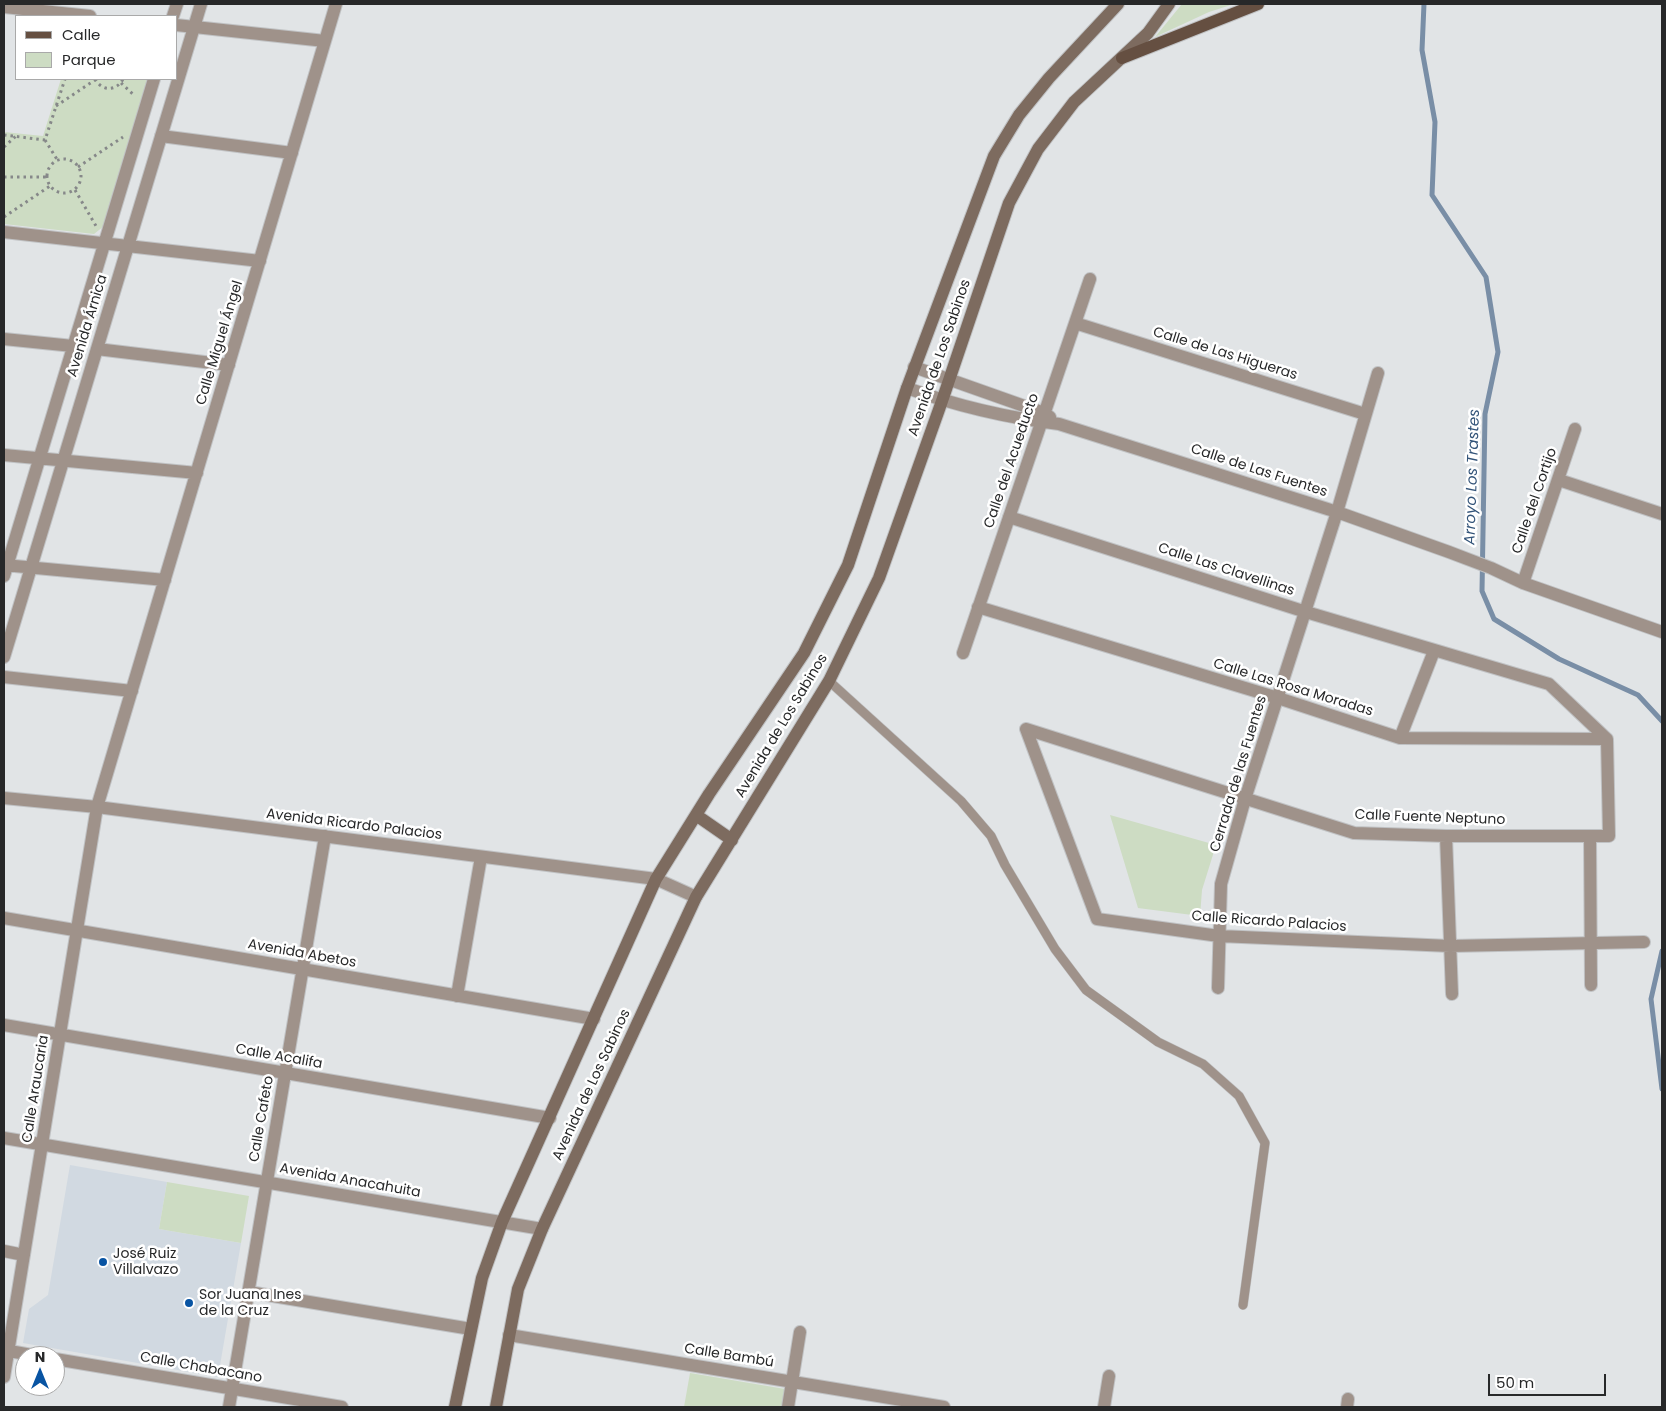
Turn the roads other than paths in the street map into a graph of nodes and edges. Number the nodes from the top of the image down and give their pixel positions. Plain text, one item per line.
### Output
1 (202, 4) edge
2 (336, 4) edge
3 (1118, 4) edge
4 (1169, 4) edge
5 (1258, 4) edge
6 (4, 7) edge
7 (80, 15) edge
8 (178, 26) edge
9 (194, 27) junction
10 (325, 41) junction
11 (1122, 58) junction
12 (154, 80) edge
13 (178, 80) edge
14 (178, 80) edge
15 (161, 136) junction
16 (292, 153) junction
17 (4, 232) edge
18 (102, 238) junction
19 (128, 246) junction
20 (260, 261) junction
21 (1090, 279) dead end
22 (1075, 323) junction
23 (4, 339) edge
24 (73, 346) junction
25 (97, 349) junction
26 (229, 365) junction
27 (914, 367) junction
28 (1378, 373) dead end
29 (949, 379) junction
30 (906, 388) junction
31 (942, 401) junction
32 (1365, 414) junction
33 (1043, 418) junction
34 (1575, 429) dead end
35 (4, 455) edge
36 (40, 458) junction
37 (63, 460) junction
38 (197, 472) junction
39 (1559, 480) junction
40 (1338, 512) junction
41 (1662, 514) edge
42 (1009, 517) junction
43 (31, 567) junction
44 (5, 569) edge
45 (165, 580) junction
46 (1523, 583) junction
47 (978, 607) junction
48 (1306, 612) junction
49 (1662, 632) edge
50 (1434, 650) junction
51 (962, 653) dead end
52 (4, 657) edge
53 (4, 677) edge
54 (829, 681) junction
55 (132, 690) junction
56 (1278, 698) junction
57 (1026, 729) joint
58 (1400, 738) junction
59 (1607, 739) junction
60 (4, 798) edge
61 (1245, 799) junction
62 (98, 807) junction
63 (696, 815) junction
64 (326, 836) junction
65 (1446, 836) junction
66 (1590, 836) junction
67 (732, 840) junction
68 (481, 857) junction
69 (656, 879) junction
70 (696, 897) junction
71 (4, 918) edge
72 (77, 931) junction
73 (1219, 936) junction
74 (1644, 942) dead end
75 (1590, 944) junction
76 (1450, 946) junction
77 (303, 969) junction
78 (1591, 985) dead end
79 (1218, 988) dead end
80 (1452, 994) dead end
81 (457, 996) junction
82 (594, 1019) junction
83 (4, 1025) edge
84 (60, 1034) junction
85 (286, 1073) junction
86 (550, 1118) junction
87 (4, 1138) edge
88 (42, 1144) junction
89 (267, 1183) junction
90 (502, 1222) junction
91 (542, 1229) junction
92 (4, 1251) edge
93 (24, 1254) junction
94 (248, 1292) junction
95 (1243, 1305) dead end
96 (471, 1329) junction
97 (800, 1332) dead end
98 (509, 1335) junction
99 (6, 1351) edge
100 (65, 1361) edge
101 (1109, 1376) dead end
102 (4, 1377) edge
103 (792, 1382) junction
104 (232, 1389) junction
105 (229, 1407) edge
106 (342, 1407) edge
107 (455, 1407) edge
108 (496, 1407) edge
109 (788, 1407) edge
110 (944, 1407) edge
111 (1104, 1407) edge

1 - 9 street, Avenida Árnica
2 - 10 street, Calle Miguel Ángel
3 - 27 street, Avenida de Los Sabinos
4 - 11 street, Avenida de Los Sabinos
5 - 11 main road
6 - 7 street
8 - 9 street
9 - 10 street
9 - 14 street, Avenida Árnica
10 - 16 street, Calle Miguel Ángel
11 - 29 street, Avenida de Los Sabinos
12 - 18 street, Avenida Árnica
13 - 15 street, Avenida Árnica
15 - 16 street
15 - 19 street, Avenida Árnica
16 - 20 street, Calle Miguel Ángel
17 - 18 street
18 - 19 street
18 - 24 street, Avenida Árnica
19 - 20 street
19 - 25 street, Avenida Árnica
20 - 26 street, Calle Miguel Ángel
21 - 22 street, Calle del Acueducto
22 - 32 street, Calle de Las Higueras
22 - 33 street, Calle del Acueducto
23 - 24 street
24 - 36 street, Avenida Árnica
25 - 26 street
25 - 37 street, Avenida Árnica
26 - 38 street, Calle Miguel Ángel
27 - 29 street
27 - 30 street, Avenida de Los Sabinos
28 - 32 street, Cerrada de las Fuentes
29 - 31 street, Avenida de Los Sabinos
29 - 33 street
30 - 31 street
30 - 63 street, Avenida de Los Sabinos
31 - 33 street
31 - 54 street, Avenida de Los Sabinos
32 - 40 street, Cerrada de las Fuentes
33 - 40 street, Calle de Las Fuentes
33 - 42 street, Calle del Acueducto
34 - 39 street, Calle del Cortijo
35 - 36 street
36 - 37 street
36 - 44 street, Avenida Árnica
37 - 38 street
37 - 43 street, Avenida Árnica
38 - 45 street, Calle Miguel Ángel
39 - 41 street
39 - 46 street, Calle del Cortijo
40 - 46 street, Calle de Las Fuentes
40 - 48 street, Cerrada de las Fuentes
42 - 47 street, Calle del Acueducto
42 - 48 street, Calle Las Clavellinas
43 - 44 street
43 - 45 street
43 - 52 street, Avenida Árnica
45 - 55 street, Calle Miguel Ángel
46 - 49 street
47 - 51 street, Calle del Acueducto
47 - 56 street, Calle Las Rosa Moradas
48 - 50 street, Calle Las Clavellinas
48 - 56 street, Cerrada de las Fuentes
50 - 58 street
50 - 59 street, Calle Las Clavellinas
53 - 55 street
54 - 67 street, Avenida de Los Sabinos
54 - 95 lane
55 - 62 street, Calle Miguel Ángel
56 - 58 street, Calle Las Rosa Moradas
56 - 61 street, Cerrada de las Fuentes
57 - 61 street, Calle Fuente Neptuno
57 - 73 street, Calle Ricardo Palacios
58 - 59 street, Calle Las Rosa Moradas
59 - 66 street, Calle Fuente Neptuno
60 - 62 street, Avenida Ricardo Palacios
61 - 65 street, Calle Fuente Neptuno
61 - 73 street, Cerrada de las Fuentes
62 - 64 street, Avenida Ricardo Palacios
62 - 72 street, Calle Araucaria
63 - 67 street
63 - 69 street, Avenida de Los Sabinos
64 - 68 street, Avenida Ricardo Palacios
64 - 77 street, Calle Cafeto
65 - 66 street, Calle Fuente Neptuno
65 - 76 street
66 - 75 street
67 - 70 street, Avenida de Los Sabinos
68 - 69 street, Avenida Ricardo Palacios
68 - 81 street
69 - 70 street, Avenida Ricardo Palacios
69 - 82 street, Avenida de Los Sabinos
70 - 91 street, Avenida de Los Sabinos
71 - 72 street, Avenida Abetos
72 - 77 street, Avenida Abetos
72 - 84 street, Calle Araucaria
73 - 76 street, Calle Ricardo Palacios
73 - 79 street, Cerrada de las Fuentes
74 - 75 street, Calle Ricardo Palacios
75 - 76 street, Calle Ricardo Palacios
75 - 78 street
76 - 80 street
77 - 81 street, Avenida Abetos
77 - 85 street, Calle Cafeto
81 - 82 street, Avenida Abetos
82 - 86 street, Avenida de Los Sabinos
83 - 84 street, Calle Acalifa
84 - 85 street, Calle Acalifa
84 - 88 street, Calle Araucaria
85 - 86 street, Calle Acalifa
85 - 89 street, Calle Cafeto
86 - 90 street, Avenida de Los Sabinos
87 - 88 street, Avenida Anacahuita
88 - 89 street, Avenida Anacahuita
88 - 93 street, Calle Araucaria
89 - 90 street, Avenida Anacahuita
89 - 94 street, Calle Cafeto
90 - 91 street, Avenida Anacahuita
90 - 96 street, Avenida de Los Sabinos
91 - 98 street, Avenida de Los Sabinos
92 - 93 street
93 - 99 street, Calle Araucaria
94 - 96 street
94 - 104 street, Calle Cafeto
96 - 107 street, Avenida de Los Sabinos
97 - 103 street
98 - 103 street, Calle Bambú
98 - 108 street, Avenida de Los Sabinos
99 - 102 street, Calle Araucaria
100 - 104 street, Calle Chabacano
101 - 111 street
103 - 109 street
103 - 110 street, Calle Bambú
104 - 105 street, Calle Cafeto
104 - 106 street, Calle Chabacano

